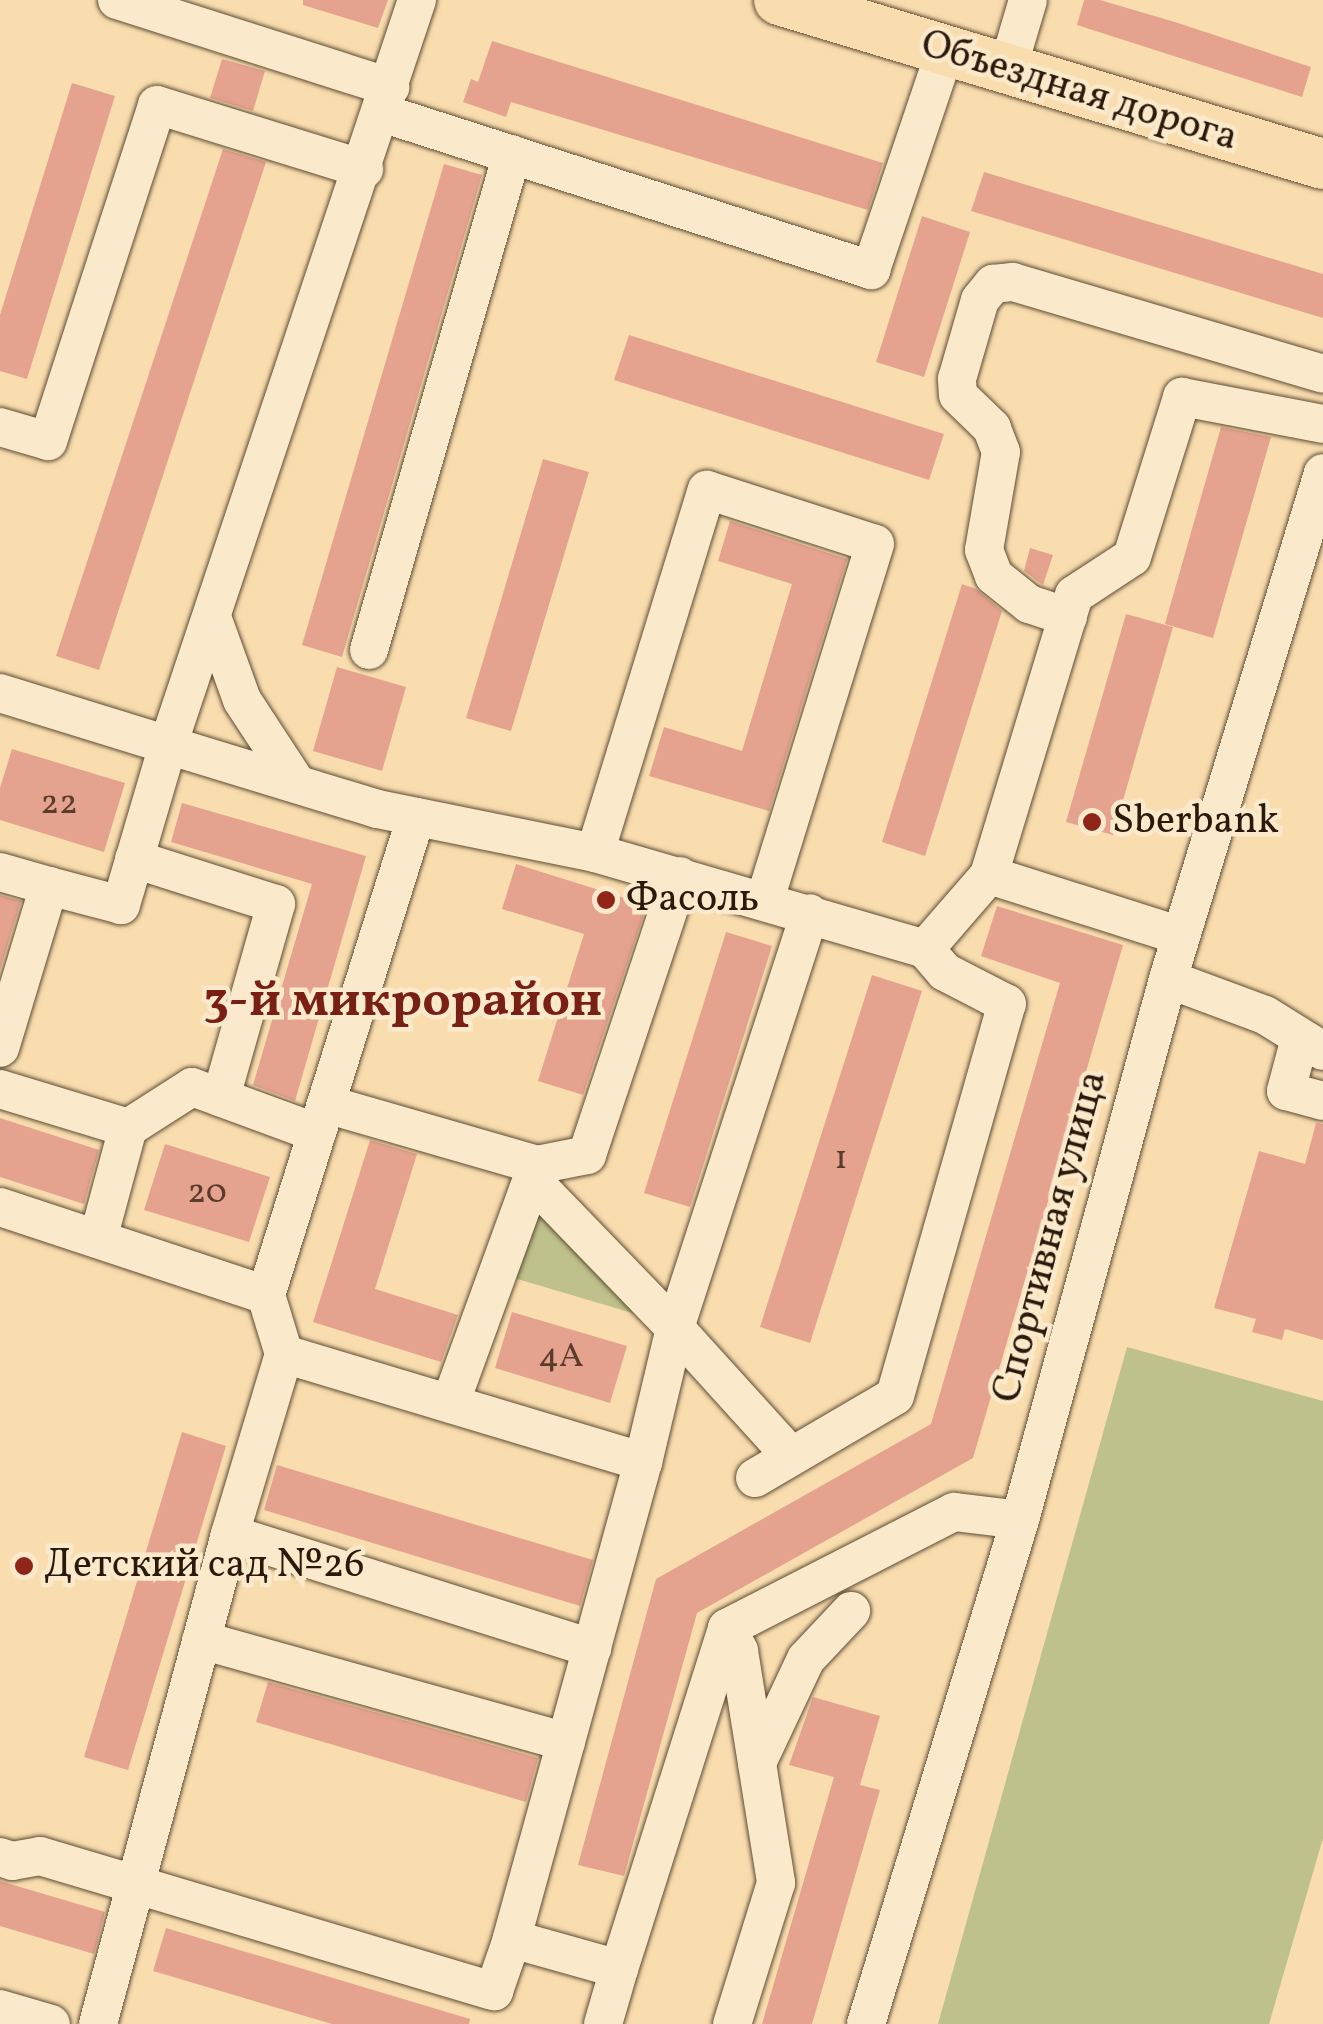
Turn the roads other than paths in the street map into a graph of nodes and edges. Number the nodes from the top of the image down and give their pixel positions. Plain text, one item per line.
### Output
1 (118, 0) edge
2 (418, 0) edge
3 (779, 0) edge
4 (1028, 0) edge
5 (944, 52) junction
6 (1007, 71) junction
7 (386, 100) junction
8 (512, 154) junction
9 (1323, 164) edge
10 (364, 169) junction
11 (1323, 374) edge
12 (1323, 424) edge
13 (0, 427) edge
14 (1323, 473) edge
15 (1068, 616) junction
16 (212, 617) junction
17 (369, 650) dead end
18 (0, 692) edge
19 (168, 745) junction
20 (297, 784) junction
21 (416, 817) junction
22 (595, 852) junction
23 (134, 858) junction
24 (0, 872) edge
25 (989, 875) junction
26 (680, 876) junction
27 (49, 886) junction
28 (765, 899) junction
29 (810, 912) junction
30 (1181, 936) junction
31 (925, 948) junction
32 (1168, 979) junction
33 (1312, 1045) edge
34 (0, 1048) edge
35 (0, 1090) edge
36 (221, 1098) junction
37 (1323, 1101) edge
38 (322, 1118) junction
39 (128, 1128) junction
40 (535, 1173) junction
41 (0, 1206) edge
42 (98, 1240) junction
43 (266, 1296) junction
44 (676, 1328) junction
45 (284, 1354) junction
46 (450, 1404) junction
47 (792, 1456) junction
48 (643, 1462) junction
49 (755, 1478) dead end
50 (1020, 1520) junction
51 (230, 1534) junction
52 (851, 1611) dead end
53 (728, 1628) junction
54 (201, 1640) junction
55 (592, 1648) junction
56 (566, 1742) junction
57 (757, 1763) junction
58 (0, 1857) edge
59 (136, 1884) junction
60 (512, 1939) junction
61 (619, 1970) junction
62 (0, 2009) edge
63 (52, 2024) edge
64 (98, 2024) edge
65 (602, 2024) edge
66 (732, 2024) edge
67 (866, 2024) edge

1 - 7 street
2 - 7 street
3 - 5 main road, Объездная дорога
4 - 6 street
5 - 6 main road, Объездная дорога
5 - 8 street
6 - 9 main road, Объездная дорога
7 - 8 street
7 - 10 street
8 - 17 street
10 - 13 street
10 - 16 street
11 - 15 street
12 - 15 street
14 - 30 street, Спортивная улица
15 - 25 street
16 - 19 street
16 - 20 street
18 - 19 street
19 - 20 street
19 - 23 street
20 - 21 street
21 - 22 street
21 - 38 street
22 - 26 street
22 - 28 street
23 - 27 street
23 - 36 street
24 - 27 street
25 - 30 street
25 - 31 street
26 - 28 street
26 - 40 street
27 - 34 street
28 - 29 street
29 - 31 street
29 - 44 street
30 - 32 street, Спортивная улица
31 - 47 street
32 - 33 street
32 - 50 street, Спортивная улица
33 - 37 street
35 - 39 street
36 - 38 street
36 - 39 street
38 - 40 street
38 - 43 street
39 - 42 street
40 - 44 street
40 - 46 street
41 - 42 street
42 - 43 street
43 - 45 street
44 - 47 street
44 - 48 street
45 - 46 street
45 - 51 street
46 - 48 street
47 - 49 street
48 - 55 street
50 - 53 street
50 - 67 street, Спортивная улица
51 - 54 street
51 - 55 street
52 - 57 street
53 - 57 street
53 - 61 street
54 - 56 street
54 - 59 street
55 - 56 street
56 - 60 street
57 - 66 street
58 - 59 street
59 - 60 street
59 - 64 street
60 - 61 street
61 - 65 street
62 - 63 street

